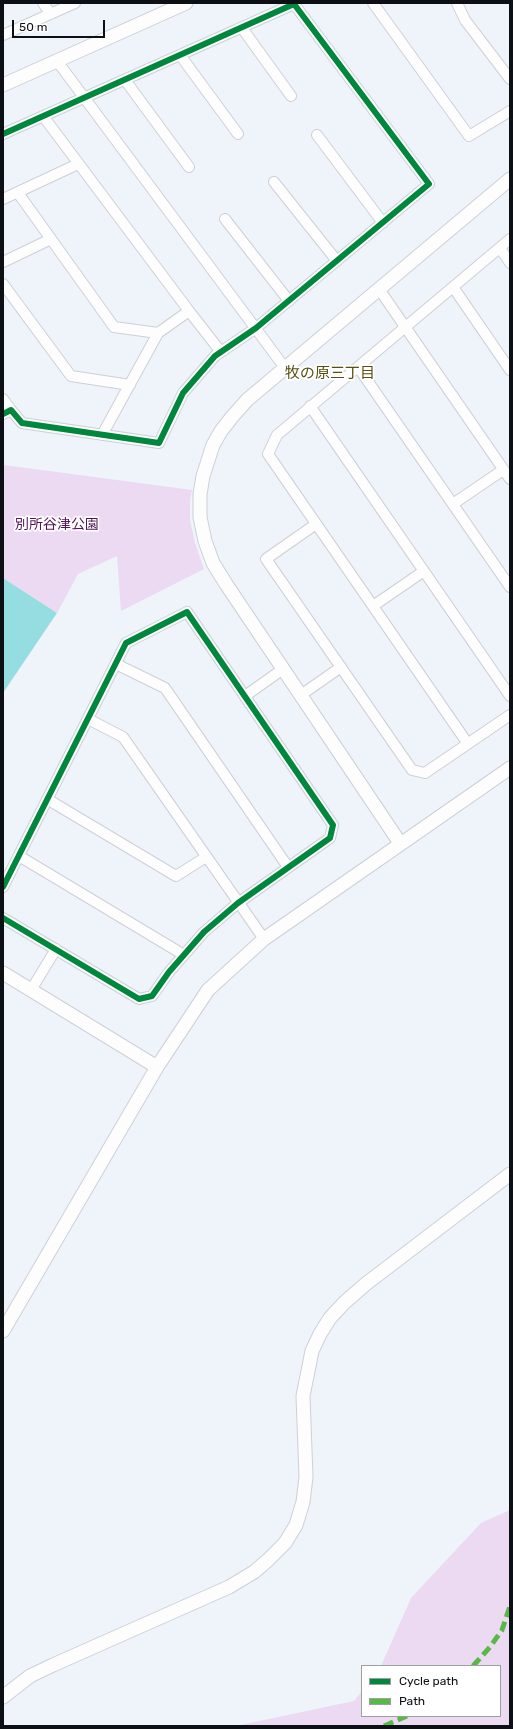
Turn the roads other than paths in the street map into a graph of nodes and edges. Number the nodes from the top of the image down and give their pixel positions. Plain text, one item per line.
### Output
1 (43, 3) edge
2 (75, 3) edge
3 (186, 3) edge
4 (373, 3) edge
5 (457, 3) edge
6 (50, 14) junction
7 (242, 28) junction
8 (3, 35) edge
9 (180, 55) junction
10 (57, 61) junction
11 (510, 79) edge
12 (125, 80) junction
13 (3, 85) edge
14 (290, 96) dead end
15 (85, 98) junction
16 (510, 111) edge
17 (43, 116) junction
18 (3, 134) edge
19 (238, 134) dead end
20 (317, 135) dead end
21 (78, 164) junction
22 (189, 167) dead end
23 (510, 179) edge
24 (274, 182) dead end
25 (18, 192) junction
26 (3, 199) edge
27 (226, 219) dead end
28 (383, 223) junction
29 (51, 239) junction
30 (510, 239) edge
31 (500, 248) junction
32 (336, 261) junction
33 (3, 262) edge
34 (510, 263) edge
35 (3, 284) edge
36 (453, 287) junction
37 (379, 289) junction
38 (289, 301) junction
39 (189, 311) junction
40 (405, 326) junction
41 (256, 328) junction
42 (158, 333) junction
43 (220, 352) junction
44 (358, 367) junction
45 (285, 368) junction
46 (510, 370) edge
47 (130, 385) junction
48 (3, 399) edge
49 (310, 406) junction
50 (7, 412) edge
51 (102, 435) junction
52 (503, 470) junction
53 (510, 479) edge
54 (453, 504) junction
55 (316, 524) junction
56 (424, 571) junction
57 (510, 587) edge
58 (374, 606) junction
59 (116, 664) junction
60 (341, 667) junction
61 (283, 669) junction
62 (301, 695) junction
63 (245, 696) junction
64 (510, 696) edge
65 (510, 715) edge
66 (88, 719) junction
67 (468, 744) junction
68 (510, 768) edge
69 (47, 799) junction
70 (400, 843) junction
71 (19, 856) junction
72 (206, 857) junction
73 (288, 868) junction
74 (3, 887) edge
75 (238, 903) junction
76 (3, 918) edge
77 (264, 939) junction
78 (56, 949) junction
79 (184, 954) junction
80 (3, 973) edge
81 (31, 990) junction
82 (158, 1067) junction
83 (510, 1174) edge
84 (3, 1331) edge
85 (3, 1697) edge

1 - 6 street
2 - 6 street
3 - 10 street
4 - 16 street
5 - 11 street
6 - 8 street
7 - 9 street
7 - 14 street
7 - 28 street
9 - 12 street
9 - 19 street
10 - 13 street
10 - 15 street
12 - 15 street
12 - 22 street
15 - 17 street
15 - 41 street
17 - 18 street
17 - 21 street
20 - 28 street
21 - 25 street
21 - 39 street
23 - 37 street
24 - 32 street
25 - 26 street
25 - 29 street
27 - 38 street
28 - 32 street
29 - 33 street
29 - 42 street
30 - 31 street
31 - 34 street
31 - 36 street
32 - 38 street
35 - 47 street
36 - 40 street
36 - 46 street
37 - 40 street
37 - 45 street
38 - 41 street
39 - 42 street
39 - 43 street
40 - 44 street
40 - 52 street
41 - 43 street
41 - 45 street
42 - 47 street
43 - 51 street
44 - 49 street
44 - 54 street
45 - 61 street
47 - 51 street
48 - 50 street
49 - 55 street
49 - 56 street
50 - 51 street
52 - 53 street
52 - 54 street
54 - 57 street
55 - 58 street
55 - 60 street
56 - 58 street
56 - 64 street
58 - 67 street
59 - 63 street
59 - 66 street
59 - 73 street
60 - 62 street
60 - 67 street
61 - 62 street
61 - 63 street
62 - 70 street
63 - 73 street
65 - 67 street
66 - 69 street
66 - 72 street
68 - 70 street
69 - 71 street
69 - 72 street
70 - 77 street
71 - 74 street
71 - 79 street
72 - 75 street
73 - 75 street
75 - 77 street
75 - 79 street
76 - 78 street
77 - 82 street
78 - 79 street
78 - 81 street
80 - 81 street
81 - 82 street
82 - 84 street
83 - 85 street

